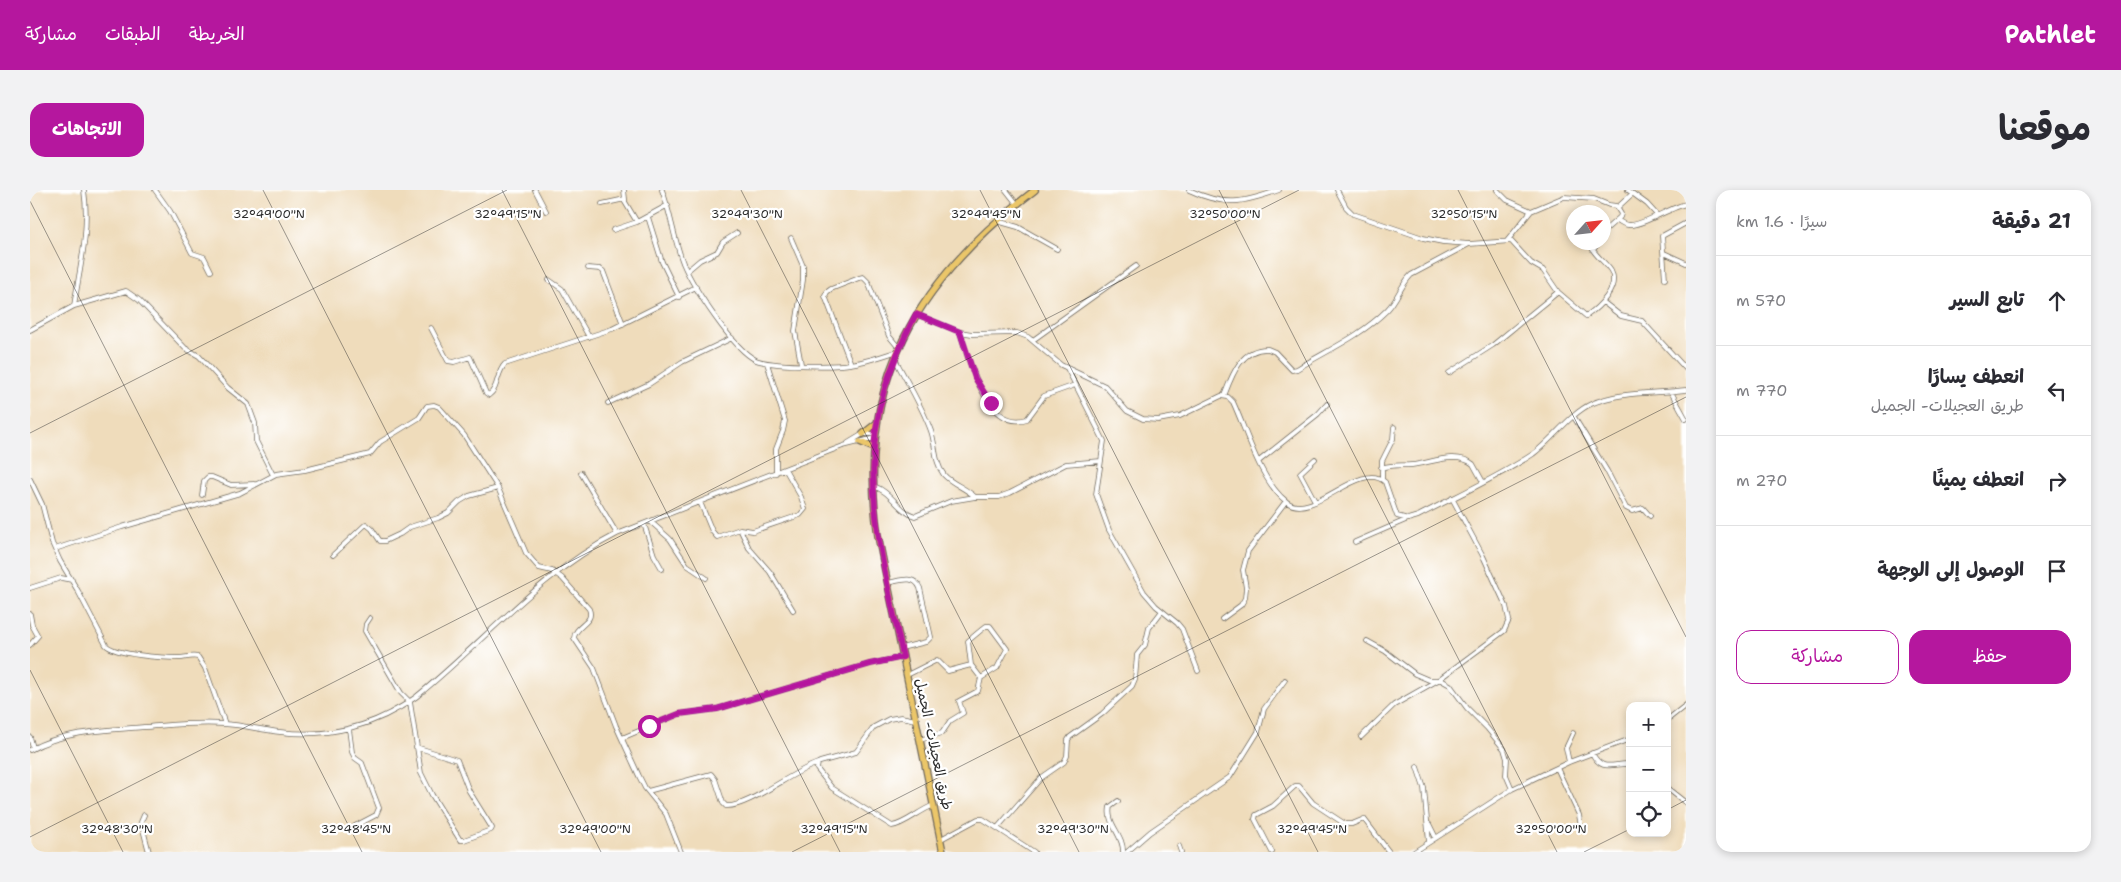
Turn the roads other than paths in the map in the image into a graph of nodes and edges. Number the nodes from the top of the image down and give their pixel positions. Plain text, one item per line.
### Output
1 (84, 190) edge
2 (155, 190) edge
3 (535, 190) edge
4 (624, 190) edge
5 (662, 190) edge
6 (1006, 190) edge
7 (1035, 190) edge
8 (1189, 190) edge
9 (1279, 190) edge
10 (1337, 190) edge
11 (1497, 190) edge
12 (1628, 190) edge
13 (1632, 194) junction
14 (625, 199) junction
15 (602, 204) dead end
16 (1017, 204) junction
17 (1686, 204) edge
18 (668, 205) junction
19 (1618, 207) junction
20 (546, 211) dead end
21 (1531, 211) junction
22 (1657, 215) junction
23 (648, 217) junction
24 (1617, 220) junction
25 (997, 221) junction
26 (637, 222) junction
27 (1686, 223) edge
28 (1611, 225) edge
29 (613, 230) dead end
30 (737, 233) dead end
31 (791, 238) dead end
32 (1508, 241) junction
33 (1469, 244) junction
34 (1057, 249) dead end
35 (1593, 250) edge
36 (1664, 253) junction
37 (1686, 263) edge
38 (1136, 266) dead end
39 (588, 268) dead end
40 (687, 270) junction
41 (211, 271) dead end
42 (1665, 279) dead end
43 (549, 280) dead end
44 (696, 288) junction
45 (1558, 292) junction
46 (679, 297) junction
47 (1602, 302) junction
48 (74, 306) junction
49 (916, 314) junction
50 (623, 324) junction
51 (431, 328) dead end
52 (30, 330) edge
53 (960, 332) junction
54 (589, 337) junction
55 (732, 338) junction
56 (1033, 340) junction
57 (898, 350) junction
58 (895, 358) junction
59 (768, 363) junction
60 (801, 364) junction
61 (851, 364) junction
62 (1068, 368) junction
63 (1686, 369) edge
64 (1449, 373) dead end
65 (1075, 384) junction
66 (1686, 390) edge
67 (1671, 392) junction
68 (1224, 396) junction
69 (608, 402) dead end
70 (1327, 404) dead end
71 (1574, 417) junction
72 (1686, 419) edge
73 (877, 423) junction
74 (1394, 427) dead end
75 (863, 434) junction
76 (875, 436) junction
77 (860, 442) junction
78 (843, 446) junction
79 (874, 448) junction
80 (1315, 459) dead end
81 (1101, 461) junction
82 (1259, 461) junction
83 (1381, 468) junction
84 (785, 469) junction
85 (582, 472) dead end
86 (776, 473) junction
87 (273, 475) junction
88 (1382, 479) junction
89 (31, 481) edge
90 (1483, 482) junction
91 (256, 484) junction
92 (873, 486) junction
93 (498, 488) junction
94 (202, 495) dead end
95 (975, 497) junction
96 (1452, 498) junction
97 (1315, 501) junction
98 (700, 502) junction
99 (1286, 502) junction
100 (1650, 516) dead end
101 (1408, 519) junction
102 (651, 522) junction
103 (644, 524) junction
104 (740, 529) junction
105 (617, 534) junction
106 (1355, 542) dead end
107 (55, 550) junction
108 (334, 555) dead end
109 (662, 570) dead end
110 (556, 574) junction
111 (706, 578) dead end
112 (72, 580) junction
113 (888, 583) junction
114 (30, 588) edge
115 (793, 610) dead end
116 (1162, 611) junction
117 (30, 617) edge
118 (370, 618) dead end
119 (1222, 619) dead end
120 (1366, 641) dead end
121 (30, 645) edge
122 (901, 648) junction
123 (903, 657) junction
124 (971, 664) junction
125 (1198, 671) dead end
126 (907, 675) junction
127 (981, 678) junction
128 (1285, 680) dead end
129 (1438, 680) junction
130 (410, 702) junction
131 (1686, 705) edge
132 (1671, 717) edge
133 (916, 720) junction
134 (225, 724) junction
135 (348, 729) junction
136 (1573, 733) dead end
137 (30, 737) edge
138 (1361, 737) dead end
139 (622, 738) junction
140 (920, 740) junction
141 (1626, 740) edge
142 (416, 747) junction
143 (32, 749) edge
144 (1592, 753) junction
145 (1569, 762) junction
146 (818, 763) junction
147 (1626, 764) edge
148 (1417, 767) dead end
149 (1557, 768) junction
150 (1512, 790) junction
151 (648, 791) junction
152 (1671, 791) edge
153 (1118, 801) dead end
154 (1686, 803) edge
155 (934, 805) junction
156 (144, 815) dead end
157 (1427, 822) junction
158 (355, 826) dead end
159 (998, 827) junction
160 (1581, 827) dead end
161 (1436, 838) junction
162 (941, 839) junction
163 (1429, 842) junction
164 (1180, 846) dead end
165 (150, 852) edge
166 (681, 852) edge
167 (943, 852) edge
168 (1034, 852) edge
169 (1123, 852) edge
170 (1128, 852) edge
171 (1181, 852) edge
172 (1272, 852) edge
173 (1389, 852) edge
174 (1414, 852) edge

1 - 48 street
2 - 41 street
3 - 20 street
4 - 14 street
5 - 18 street
6 - 16 street
7 - 16 main road, طريق العجيلات- الجميل
8 - 9 street
10 - 33 street
11 - 21 street
12 - 13 street
13 - 19 street
13 - 22 street
14 - 15 street
14 - 26 street
16 - 25 main road, طريق العجيلات- الجميل
17 - 22 street
18 - 23 street
18 - 40 street
19 - 21 street
19 - 24 street
21 - 32 street
22 - 24 street
23 - 26 street
23 - 46 street
24 - 28 street
25 - 34 street
25 - 49 main road, طريق العجيلات- الجميل
26 - 29 street
27 - 36 street
30 - 40 street
31 - 60 street
32 - 33 street
32 - 45 street
33 - 68 street
35 - 47 street
36 - 37 street
36 - 42 street
38 - 56 street
39 - 50 street
40 - 44 street
43 - 54 street
44 - 46 street
44 - 55 street
45 - 47 street
45 - 64 street
46 - 50 street
47 - 63 street
48 - 52 street
48 - 87 street
49 - 53 street
49 - 57 main road, طريق العجيلات- الجميل
50 - 54 street
51 - 54 street
53 - 56 street
53 - 65 street
55 - 59 street
55 - 69 street
56 - 62 street
57 - 58 main road, طريق العجيلات- الجميل
57 - 61 street
57 - 61 street
58 - 73 main road, طريق العجيلات- الجميل
58 - 95 street
59 - 60 street
59 - 86 street
60 - 61 street
62 - 65 street
62 - 68 street
65 - 81 street
66 - 67 street
67 - 71 street
67 - 72 street
68 - 82 street
70 - 82 street
71 - 90 street
71 - 100 street
73 - 75 main road
73 - 76 main road, طريق العجيلات- الجميل
74 - 83 street
75 - 76 street
75 - 78 street
76 - 77 street
76 - 79 main road, طريق العجيلات- الجميل
77 - 78 street
77 - 79 main road
78 - 84 street
79 - 92 main road, طريق العجيلات- الجميل
80 - 97 street
81 - 95 street
81 - 116 street
82 - 99 street
83 - 88 street
83 - 90 street
84 - 86 street
84 - 104 street
85 - 105 street
86 - 98 street
87 - 91 street
87 - 93 street
88 - 97 street
88 - 101 street
89 - 107 street
90 - 96 street
91 - 94 street
91 - 107 street
92 - 95 street
92 - 113 main road, طريق العجيلات- الجميل
93 - 108 street
93 - 110 street
96 - 101 street
96 - 129 street
97 - 99 street
98 - 102 street
98 - 104 street
99 - 119 street
101 - 106 street
102 - 103 street
102 - 111 street
103 - 105 street
103 - 109 street
104 - 115 street
105 - 110 street
107 - 112 street
110 - 130 street
110 - 139 street
112 - 114 street
112 - 134 street
113 - 122 main road, طريق العجيلات- الجميل
113 - 122 street
116 - 125 street
116 - 159 street
117 - 121 street
118 - 130 street
120 - 129 street
122 - 123 main road, طريق العجيلات- الجميل
123 - 126 main road, طريق العجيلات- الجميل
123 - 139 street
124 - 126 street
124 - 127 street
124 - 127 street
126 - 133 main road, طريق العجيلات- الجميل
127 - 140 street
128 - 170 street
129 - 138 street
129 - 150 street
130 - 135 street
130 - 142 street
131 - 132 street
133 - 140 main road, طريق العجيلات- الجميل
133 - 146 street
134 - 135 street
134 - 143 street
135 - 158 street
136 - 145 street
137 - 143 street
139 - 151 street
140 - 155 main road, طريق العجيلات- الجميل
141 - 144 street
142 - 142 street
144 - 145 street
144 - 147 street
145 - 149 street
146 - 151 street
146 - 155 street
148 - 157 street
149 - 150 street
149 - 160 street
150 - 161 street
151 - 166 street
152 - 154 street
153 - 169 street
155 - 162 main road, طريق العجيلات- الجميل
156 - 165 street
157 - 161 street
157 - 163 street
159 - 162 street
159 - 168 street
161 - 163 street
162 - 167 main road, طريق العجيلات- الجميل
163 - 174 street
164 - 171 street
172 - 173 street

